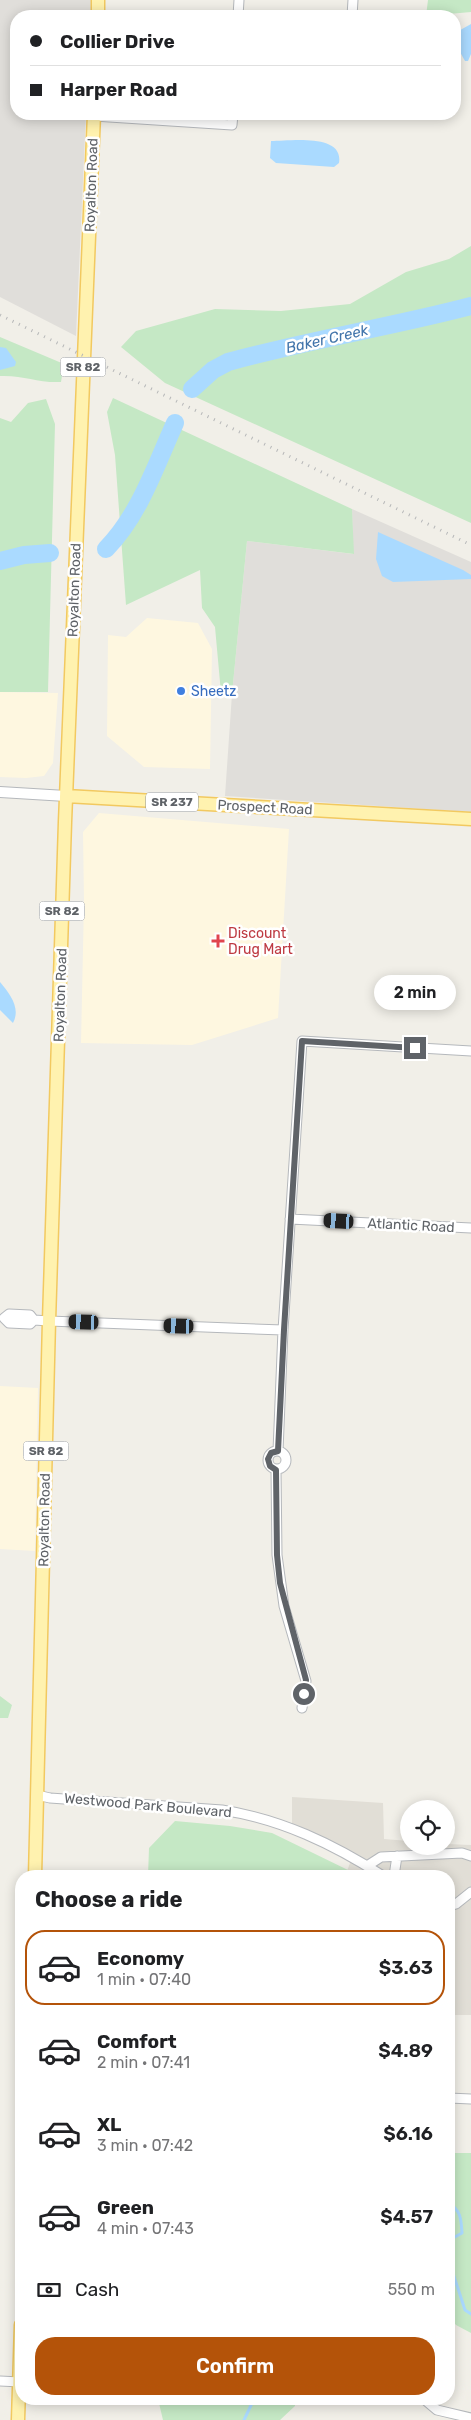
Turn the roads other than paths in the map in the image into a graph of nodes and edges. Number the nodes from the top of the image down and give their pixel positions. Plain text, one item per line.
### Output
1 (94, 120) edge
2 (163, 120) edge
3 (232, 120) edge
4 (0, 792) edge
5 (66, 796) junction
6 (471, 819) edge
7 (471, 1051) edge
8 (290, 1219) junction
9 (471, 1228) edge
10 (2, 1318) edge
11 (49, 1321) junction
12 (284, 1330) junction
13 (278, 1451) junction
14 (276, 1470) junction
15 (302, 1708) dead end
16 (37, 1795) junction
17 (398, 1856) junction
18 (471, 1856) edge
19 (367, 1866) junction
20 (35, 1870) edge
21 (373, 1870) edge
22 (395, 1870) edge
23 (471, 1892) edge
24 (455, 1904) edge
25 (455, 2098) edge
26 (471, 2099) edge
27 (0, 2381) edge
28 (15, 2382) edge
29 (19, 2405) edge
30 (431, 2405) edge
31 (471, 2418) edge
32 (18, 2420) edge

1 - 5 main road, Royalton Road / SR 82
2 - 3 street
4 - 5 street, Prospect Road
5 - 6 main road, Prospect Road / SR 237
5 - 11 main road, Royalton Road / SR 82
7 - 8 street
8 - 9 street, Atlantic Road
8 - 12 street
10 - 11 street
11 - 12 street
11 - 16 main road, Royalton Road / SR 82
12 - 13 street
13 - 14 street
13 - 14 street
14 - 15 street
16 - 19 street, Westwood Park Boulevard
16 - 20 main road, Royalton Road / SR 82
17 - 18 street
17 - 19 street
17 - 22 street
19 - 21 street, Westwood Park Boulevard
23 - 24 street
25 - 26 street
27 - 28 street
29 - 32 main road
30 - 31 street

